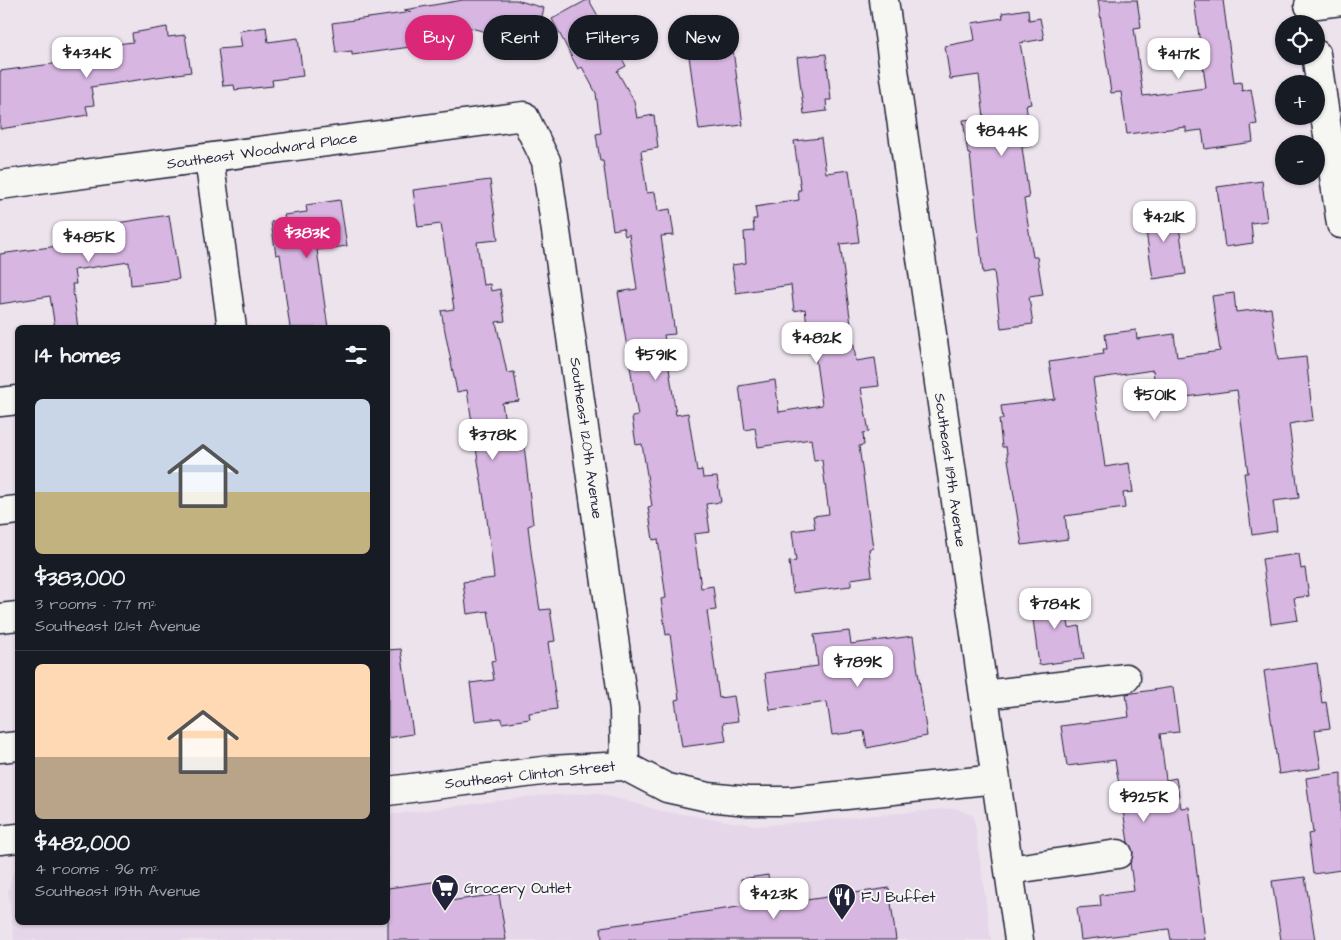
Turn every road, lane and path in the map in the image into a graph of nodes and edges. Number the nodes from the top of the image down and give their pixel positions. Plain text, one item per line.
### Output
1 (884, 0) edge
2 (1341, 1) edge
3 (1310, 10) edge
4 (1318, 65) edge
5 (524, 116) joint
6 (209, 158) junction
7 (0, 185) edge
8 (1341, 224) edge
9 (232, 325) edge
10 (15, 400) edge
11 (0, 402) edge
12 (15, 510) edge
13 (0, 512) edge
14 (15, 616) edge
15 (0, 618) edge
16 (1126, 678) dead end
17 (984, 695) junction
18 (15, 746) edge
19 (0, 748) edge
20 (625, 766) junction
21 (996, 779) junction
22 (390, 791) edge
23 (15, 838) edge
24 (0, 840) edge
25 (1118, 854) dead end
26 (1009, 870) junction
27 (1019, 940) edge

1 - 17 street, Southeast 119th Avenue
2 - 3 street
4 - 8 street
5 - 6 street, Southeast Woodward Place
5 - 20 street, Southeast 120th Avenue
6 - 7 street, Southeast Woodward Place
6 - 9 street
10 - 11 street
12 - 13 street
14 - 15 street
16 - 17 street
17 - 21 street, Southeast 119th Avenue
18 - 19 street
20 - 21 street, Southeast Clinton Street
20 - 22 street, Southeast Clinton Street
21 - 26 street, Southeast 119th Avenue
23 - 24 street
25 - 26 street
26 - 27 street, Southeast 119th Avenue

